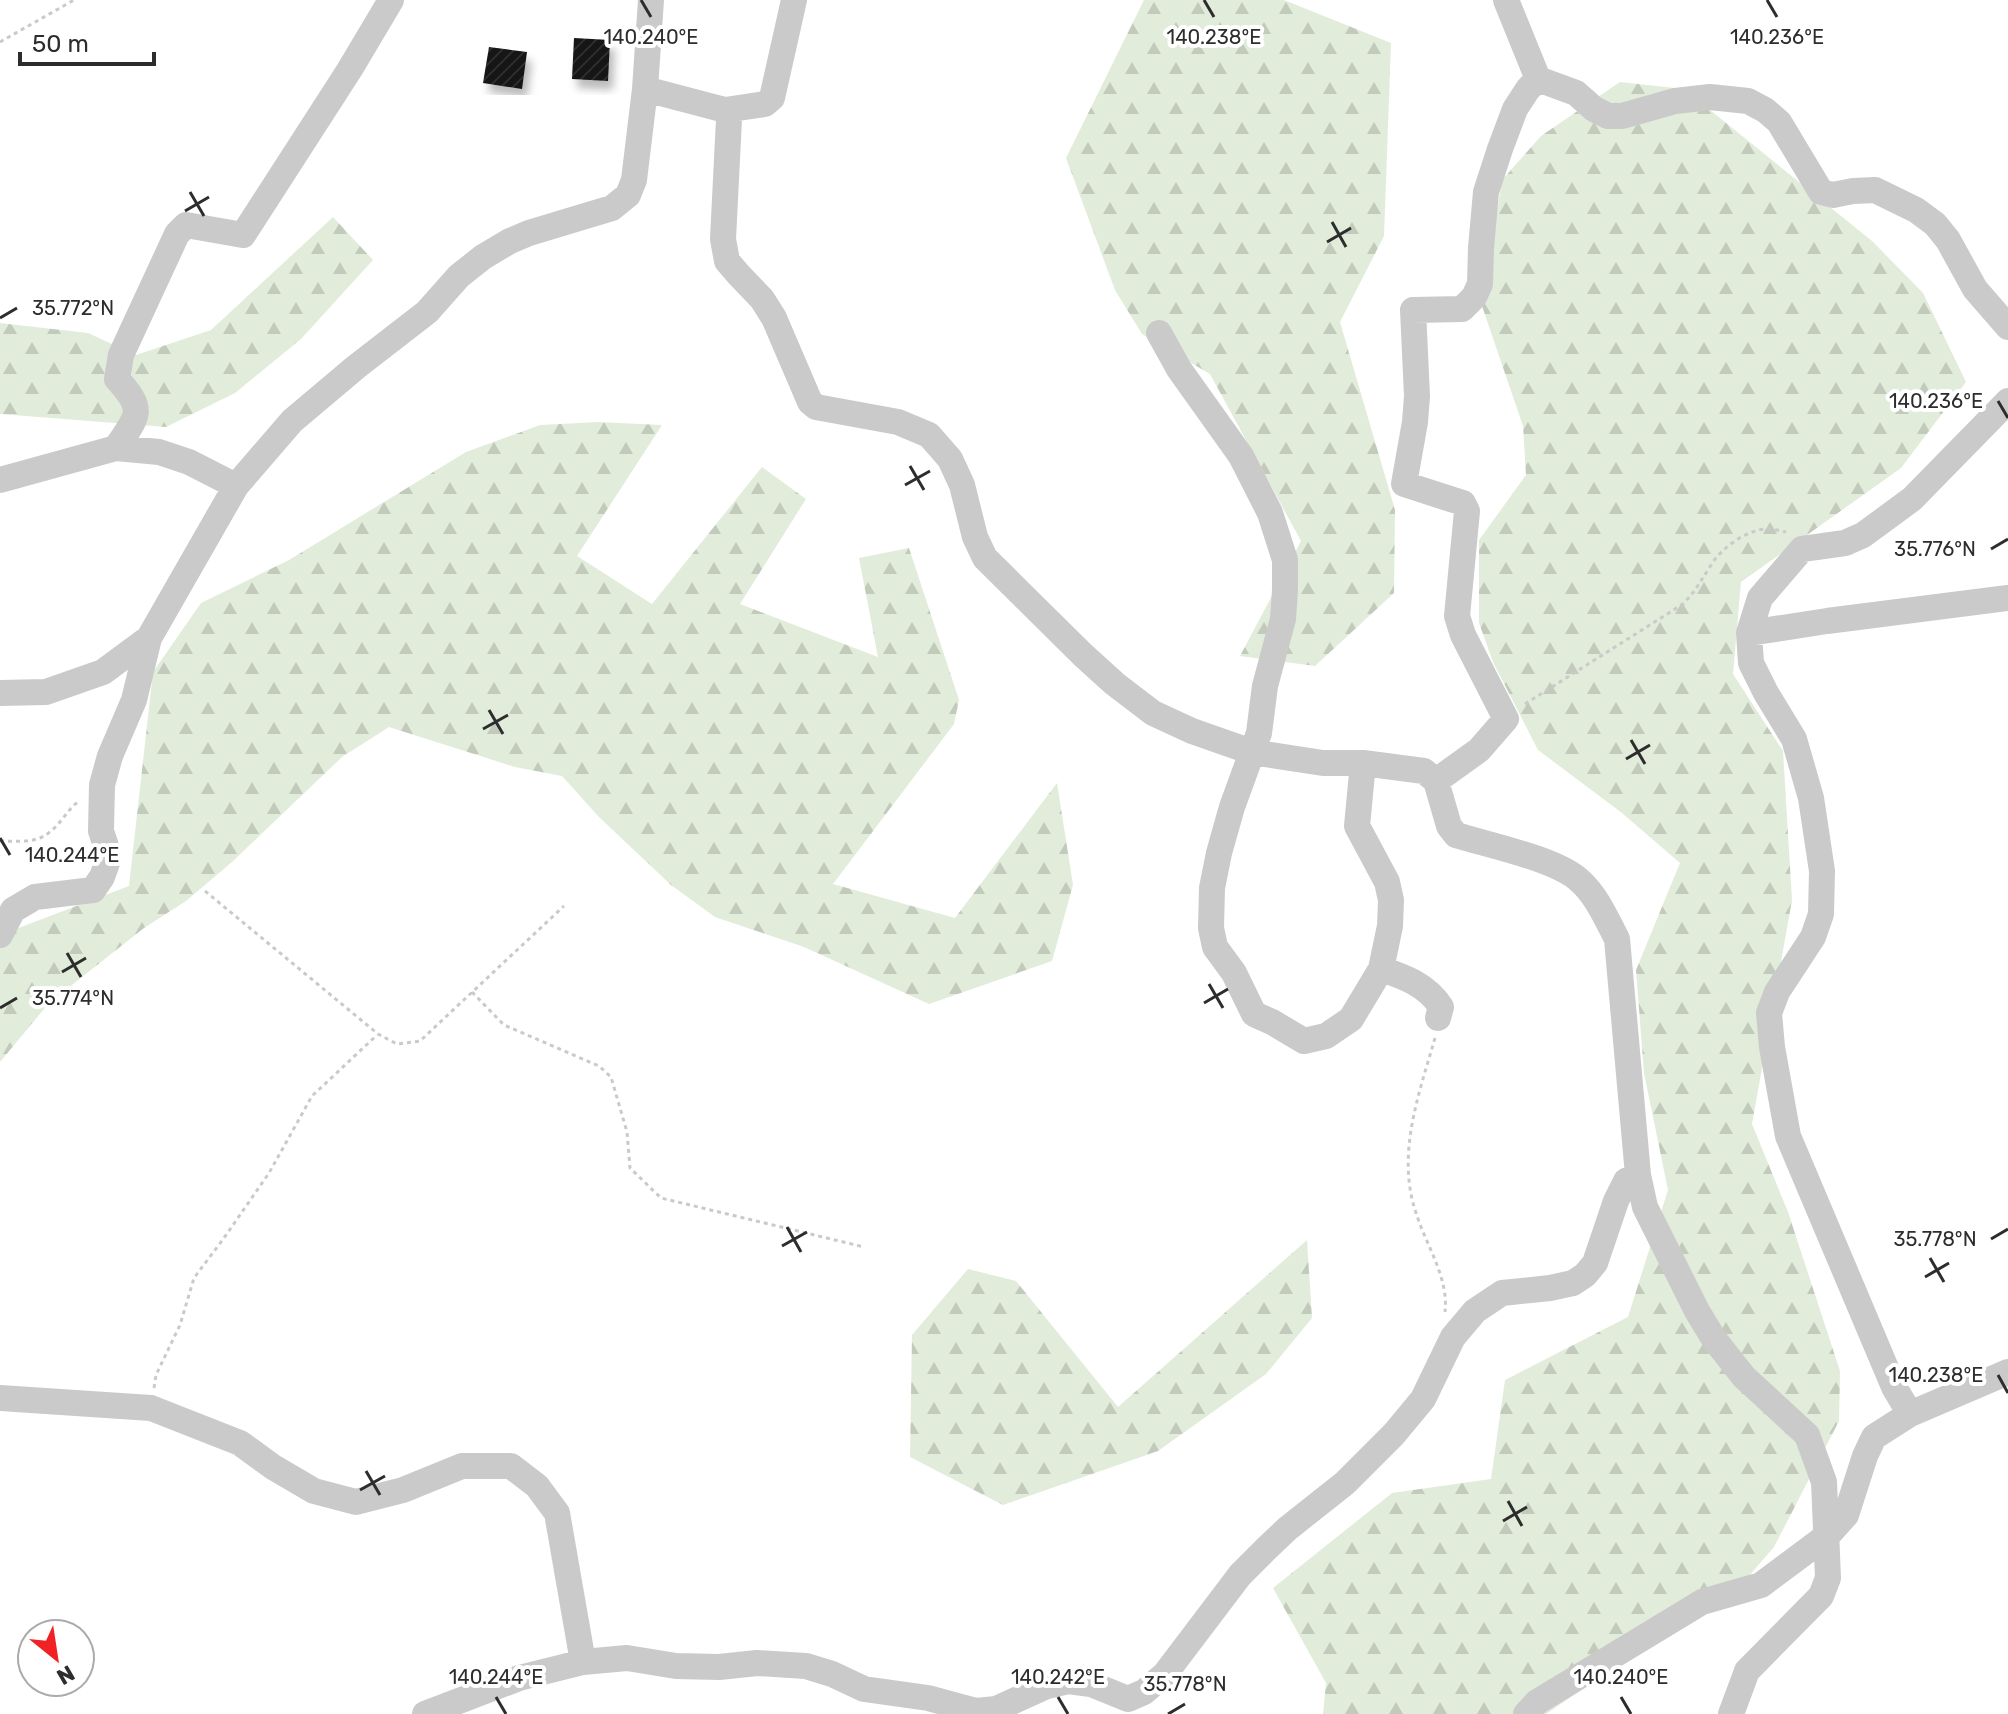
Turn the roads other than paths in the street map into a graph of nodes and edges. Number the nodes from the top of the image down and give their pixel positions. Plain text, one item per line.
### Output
1 (391, 0) edge
2 (651, 0) edge
3 (794, 0) edge
4 (1506, 0) edge
5 (1538, 79) junction
6 (645, 89) junction
7 (725, 110) junction
8 (2008, 327) edge
9 (1159, 333) dead end
10 (2008, 401) edge
11 (116, 448) junction
12 (0, 480) edge
13 (236, 486) junction
14 (2008, 598) edge
15 (1749, 633) junction
16 (149, 638) junction
17 (0, 693) edge
18 (1252, 752) junction
19 (1363, 763) junction
20 (1436, 781) junction
21 (0, 935) edge
22 (1381, 969) junction
23 (1438, 1018) road end
24 (1638, 1175) junction
25 (2008, 1372) edge
26 (0, 1398) edge
27 (1910, 1414) junction
28 (1828, 1535) junction
29 (583, 1662) junction
30 (929, 1706) edge
31 (425, 1714) edge
32 (1526, 1714) edge
33 (1731, 1714) edge

1 - 11 street
2 - 6 street
3 - 7 street
4 - 5 street
5 - 8 street
5 - 20 street
6 - 7 street
6 - 13 street
7 - 18 street
9 - 18 street
10 - 15 street
11 - 12 street
11 - 13 street
13 - 16 street
14 - 15 street
15 - 27 street
16 - 17 street
16 - 21 street
18 - 19 street
18 - 22 street
19 - 20 street
19 - 22 street
20 - 24 street
22 - 23 street
24 - 28 street
24 - 30 street
25 - 27 street
26 - 29 street
27 - 28 street
28 - 32 street
28 - 33 street
29 - 30 street
29 - 31 street

